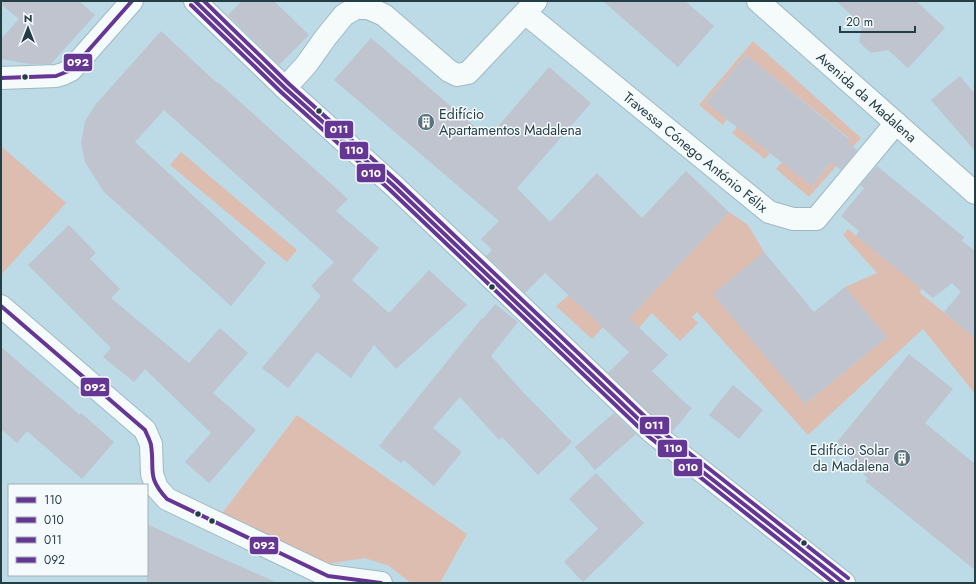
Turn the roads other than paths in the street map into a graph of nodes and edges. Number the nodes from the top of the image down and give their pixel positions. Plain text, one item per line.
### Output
1 (132, 1) edge
2 (195, 1) edge
3 (758, 1) edge
4 (530, 7) edge
5 (1, 78) edge
6 (285, 88) junction
7 (896, 123) junction
8 (975, 193) edge
9 (1, 306) edge
10 (381, 583) edge
11 (844, 583) edge

1 - 5 street
2 - 6 street
3 - 7 street, Avenida da Madalena
4 - 6 street
4 - 7 street, Travessa Cónego António Félix
6 - 11 street
7 - 8 street, Avenida da Madalena
9 - 10 street

